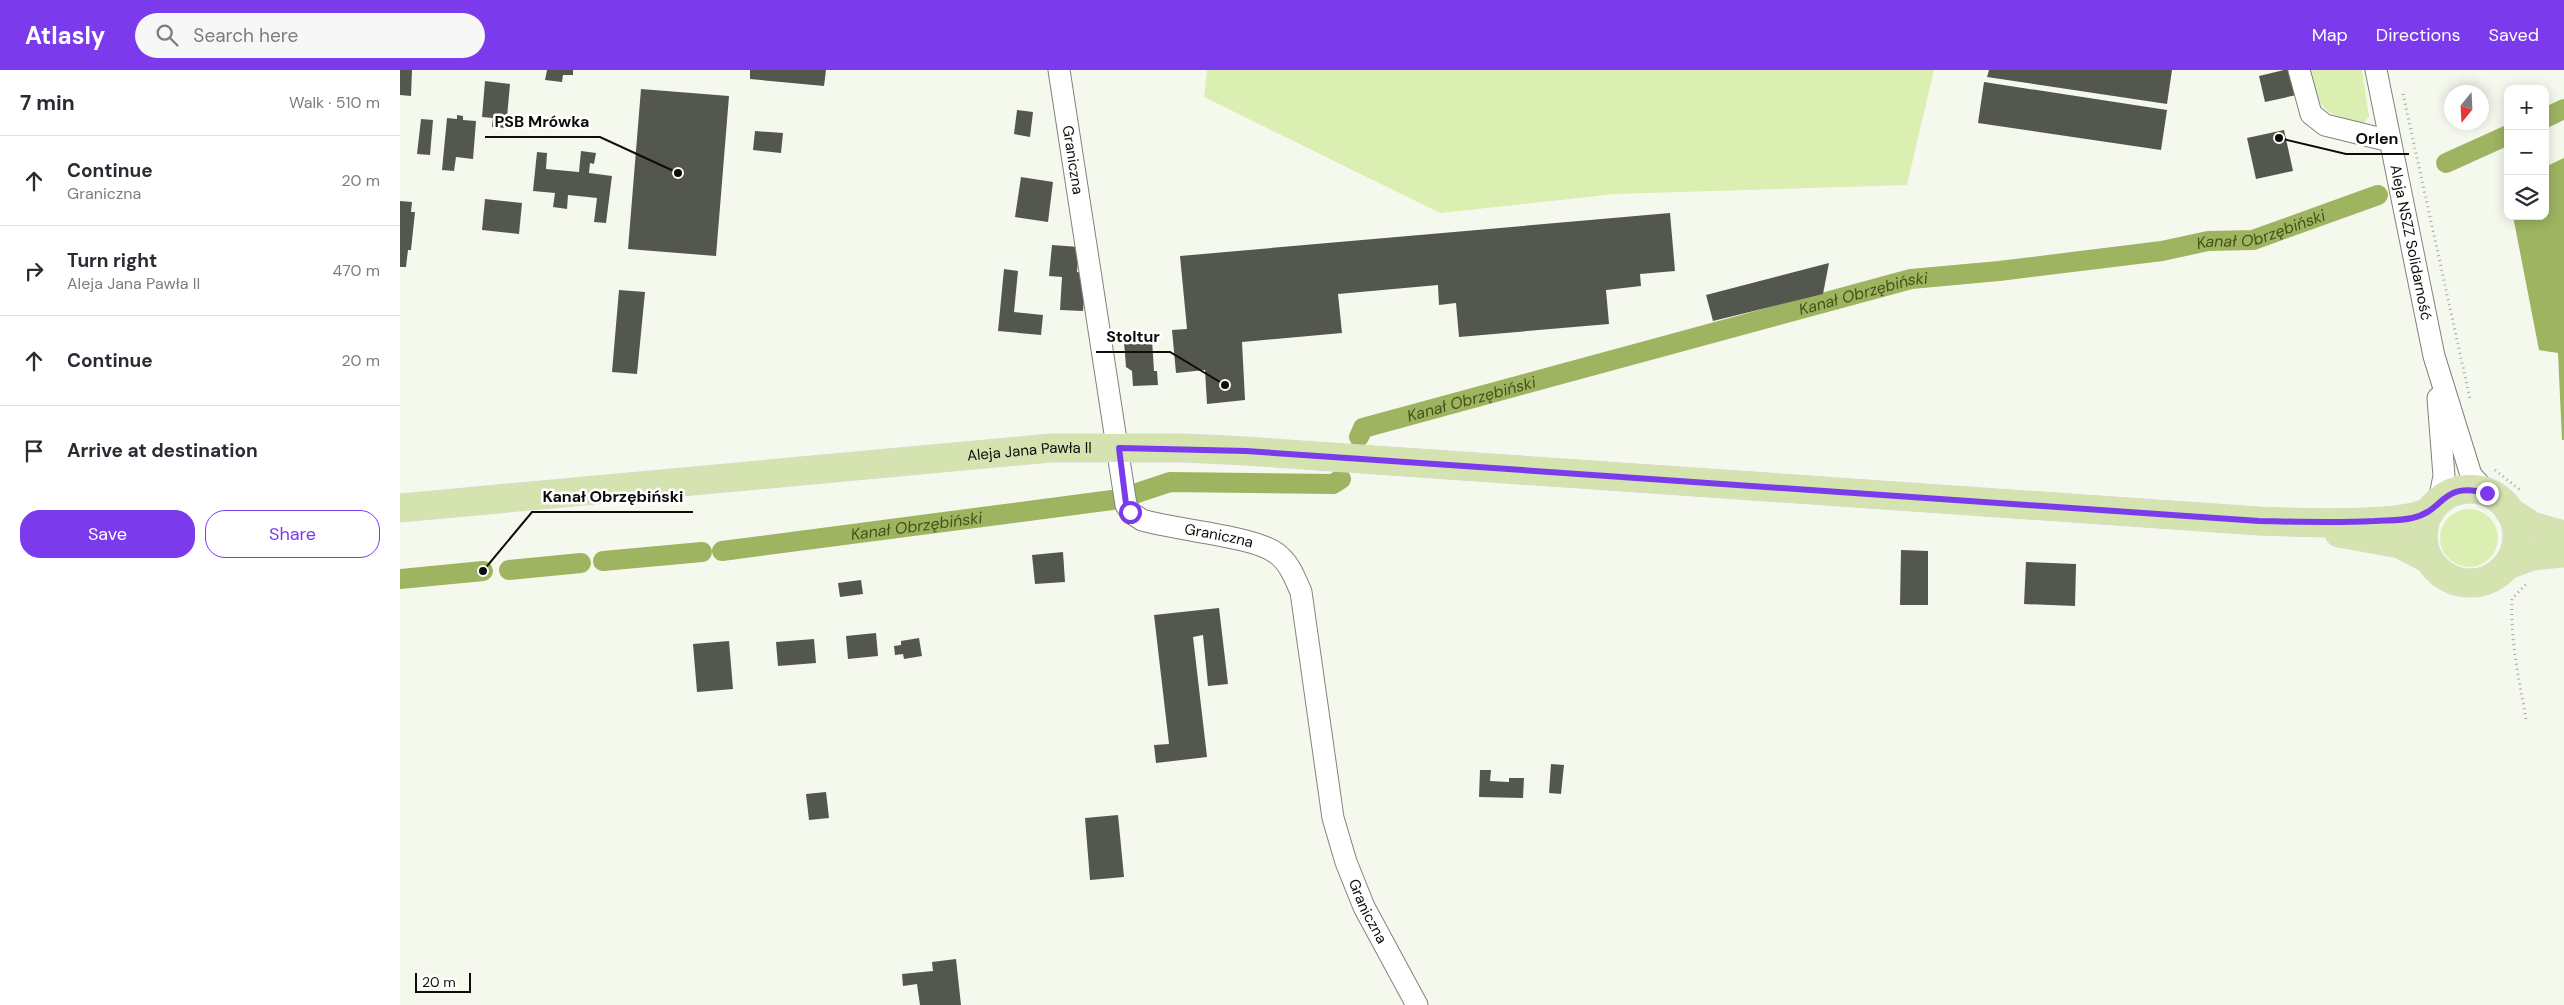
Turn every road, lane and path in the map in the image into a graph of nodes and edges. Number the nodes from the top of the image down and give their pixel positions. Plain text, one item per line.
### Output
1 (1059, 70) edge
2 (2299, 70) edge
3 (2376, 70) edge
4 (2402, 89) dead end
5 (2390, 141) junction
6 (2434, 356) junction
7 (2472, 408) dead end
8 (1119, 448) junction
9 (2489, 480) junction
10 (2519, 504) junction
11 (2434, 506) junction
12 (400, 508) edge
13 (2259, 521) junction
14 (2564, 535) edge
15 (2564, 553) edge
16 (2429, 559) junction
17 (2507, 565) junction
18 (2533, 578) dead end
19 (2526, 719) dead end
20 (1417, 1005) edge

1 - 8 street, Graniczna
2 - 5 street
3 - 5 street, Aleja NSZZ Solidarność
4 - 7 path
5 - 6 street, Aleja NSZZ Solidarność
6 - 9 street, Aleja NSZZ Solidarność
6 - 11 street, Aleja NSZZ Solidarność
8 - 12 main road, Aleja Jana Pawła II
8 - 13 main road, Aleja Jana Pawła II
8 - 20 street, Graniczna
9 - 10 path
9 - 10 main road
9 - 11 main road
10 - 14 main road
10 - 17 main road
11 - 13 main road, Aleja Jana Pawła II
11 - 16 main road
13 - 16 main road, Aleja Jana Pawła II
15 - 17 main road
16 - 17 main road
18 - 19 path

